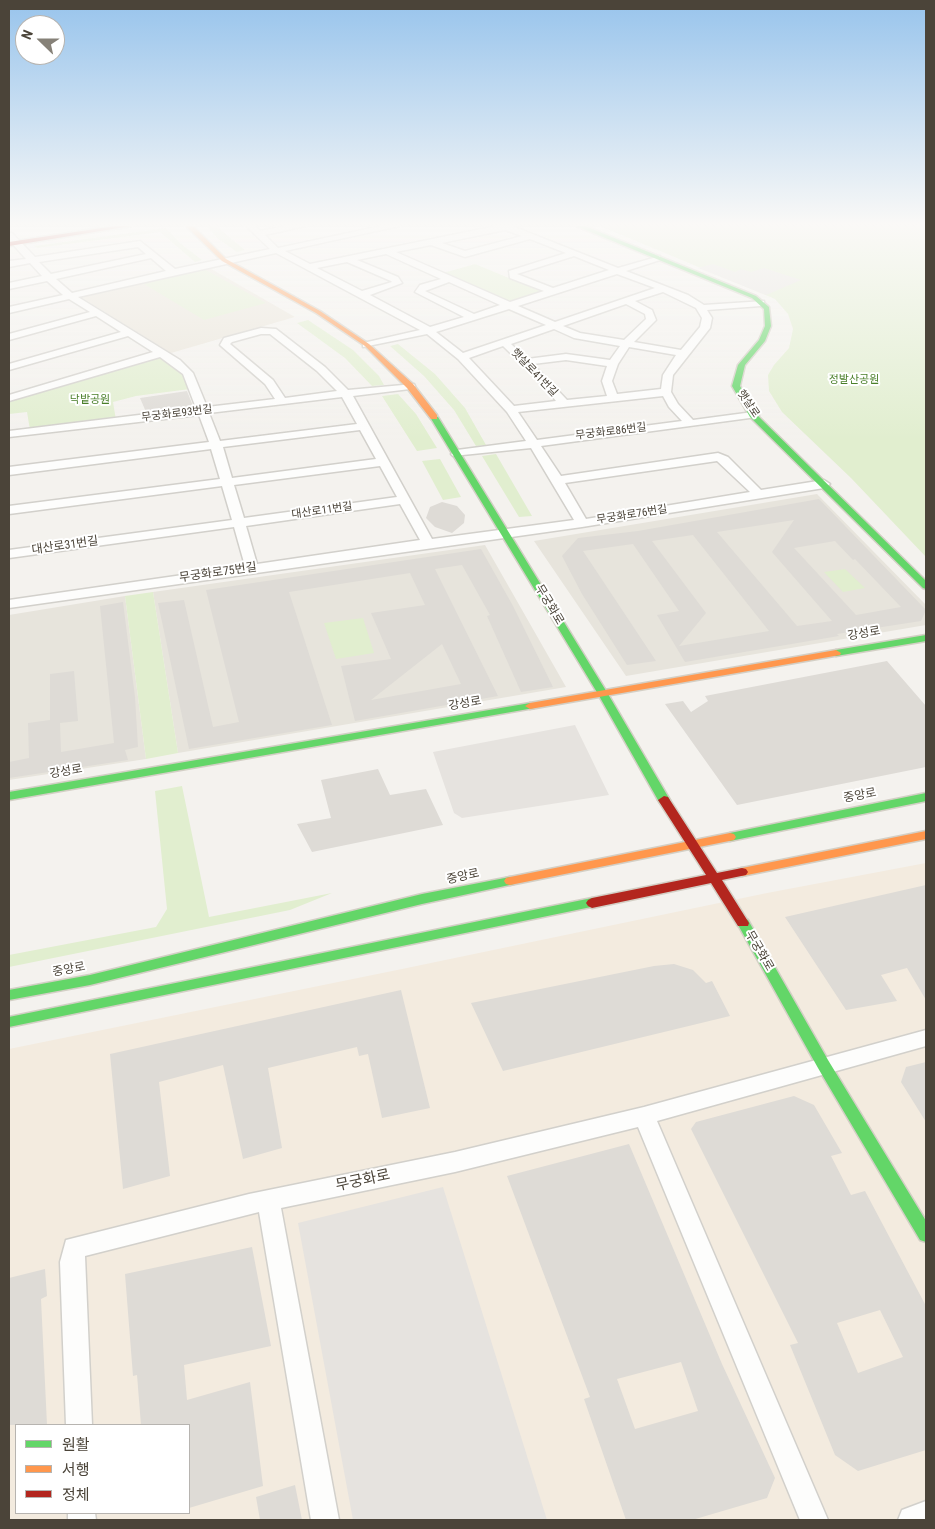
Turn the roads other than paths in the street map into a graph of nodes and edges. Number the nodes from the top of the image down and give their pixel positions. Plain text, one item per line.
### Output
1 (60, 297) edge
2 (73, 297) edge
3 (292, 297) edge
4 (369, 297) edge
5 (431, 297) edge
6 (493, 297) edge
7 (536, 297) edge
8 (637, 297) edge
9 (686, 297) edge
10 (750, 297) edge
11 (626, 301) junction
12 (761, 303) junction
13 (511, 305) junction
14 (702, 308) junction
15 (9, 310) edge
16 (98, 314) junction
17 (473, 317) junction
18 (556, 325) junction
19 (429, 331) junction
20 (129, 334) junction
21 (9, 337) edge
22 (504, 342) junction
23 (367, 344) junction
24 (626, 344) junction
25 (683, 353) junction
26 (162, 354) junction
27 (462, 357) junction
28 (526, 362) junction
29 (613, 364) junction
30 (9, 367) edge
31 (410, 386) junction
32 (666, 392) junction
33 (346, 394) junction
34 (9, 398) edge
35 (613, 398) junction
36 (282, 402) junction
37 (564, 404) junction
38 (511, 410) junction
39 (203, 411) junction
40 (753, 415) junction
41 (689, 422) junction
42 (364, 426) junction
43 (9, 434) edge
44 (533, 442) junction
45 (216, 445) junction
46 (457, 454) junction
47 (384, 462) junction
48 (9, 471) edge
49 (558, 480) junction
50 (226, 482) junction
51 (824, 484) junction
52 (759, 496) junction
53 (404, 500) junction
54 (9, 510) edge
55 (240, 523) junction
56 (582, 523) junction
57 (505, 532) junction
58 (122, 539) joint
59 (428, 543) junction
60 (9, 554) edge
61 (252, 568) junction
62 (926, 586) edge
63 (9, 604) edge
64 (926, 638) edge
65 (602, 694) junction
66 (9, 796) edge
67 (926, 797) edge
68 (926, 835) edge
69 (691, 844) junction
70 (713, 876) junction
71 (9, 995) edge
72 (9, 1022) edge
73 (926, 1038) edge
74 (823, 1064) junction
75 (644, 1116) junction
76 (268, 1201) junction
77 (926, 1235) edge
78 (79, 1424) edge
79 (926, 1515) edge
80 (325, 1520) edge
81 (814, 1520) edge
82 (912, 1520) edge

1 - 15 street
2 - 16 street
3 - 23 main road, 무궁화로
4 - 19 street
5 - 17 street
6 - 13 street
7 - 13 street
8 - 11 street, 햇살로41번길
9 - 14 street
10 - 12 main road
11 - 18 street, 햇살로41번길
11 - 24 street
12 - 14 street
12 - 40 main road, 햇살로
13 - 17 street
13 - 18 street
14 - 25 street
16 - 20 street
16 - 21 street
17 - 19 street
18 - 22 street, 햇살로41번길
18 - 24 street
19 - 23 street
19 - 27 street
20 - 26 street
20 - 30 street
22 - 27 street, 햇살로41번길
22 - 28 street, 햇살로41번길
23 - 31 main road, 무궁화로
24 - 25 street
24 - 29 street
25 - 32 street
26 - 34 street
26 - 39 street
27 - 38 street
28 - 29 street
28 - 37 street, 햇살로41번길
29 - 35 street
31 - 33 street, 무궁화로93번길
31 - 46 main road, 무궁화로
32 - 35 street
32 - 41 street
33 - 36 street, 무궁화로93번길
33 - 36 street
33 - 42 street
35 - 37 street
36 - 39 street, 무궁화로93번길
37 - 38 street
38 - 44 street
39 - 43 street, 무궁화로93번길
39 - 45 street
40 - 41 street, 무궁화로86번길
40 - 51 main road, 햇살로
41 - 44 street, 무궁화로86번길
42 - 45 street
42 - 47 street
44 - 46 street, 무궁화로86번길
44 - 49 street
45 - 48 street
45 - 50 street
46 - 57 main road, 무궁화로
47 - 50 street
47 - 53 street
49 - 52 street
49 - 56 street
50 - 54 street
50 - 55 street
51 - 52 street, 무궁화로76번길
51 - 62 main road, 햇살로
52 - 56 street, 무궁화로76번길
53 - 55 street, 대산로11번길
53 - 59 street
55 - 58 street, 대산로11번길
55 - 61 street
56 - 57 street, 무궁화로76번길
57 - 59 street, 무궁화로75번길
57 - 65 main road, 무궁화로
58 - 60 street, 대산로31번길
59 - 61 street, 무궁화로75번길
61 - 63 street, 무궁화로75번길
64 - 65 main road, 강성로
65 - 66 main road, 강성로
65 - 69 main road, 무궁화로
67 - 69 main road, 중앙로
68 - 70 main road
69 - 70 main road, 무궁화로
69 - 71 main road, 중앙로
70 - 72 main road
70 - 74 main road, 무궁화로
73 - 74 street, 무궁화로
74 - 75 street, 무궁화로
74 - 77 main road, 무궁화로
75 - 76 street, 무궁화로
75 - 81 street
76 - 78 street, 무궁화로
76 - 80 street
79 - 82 street

